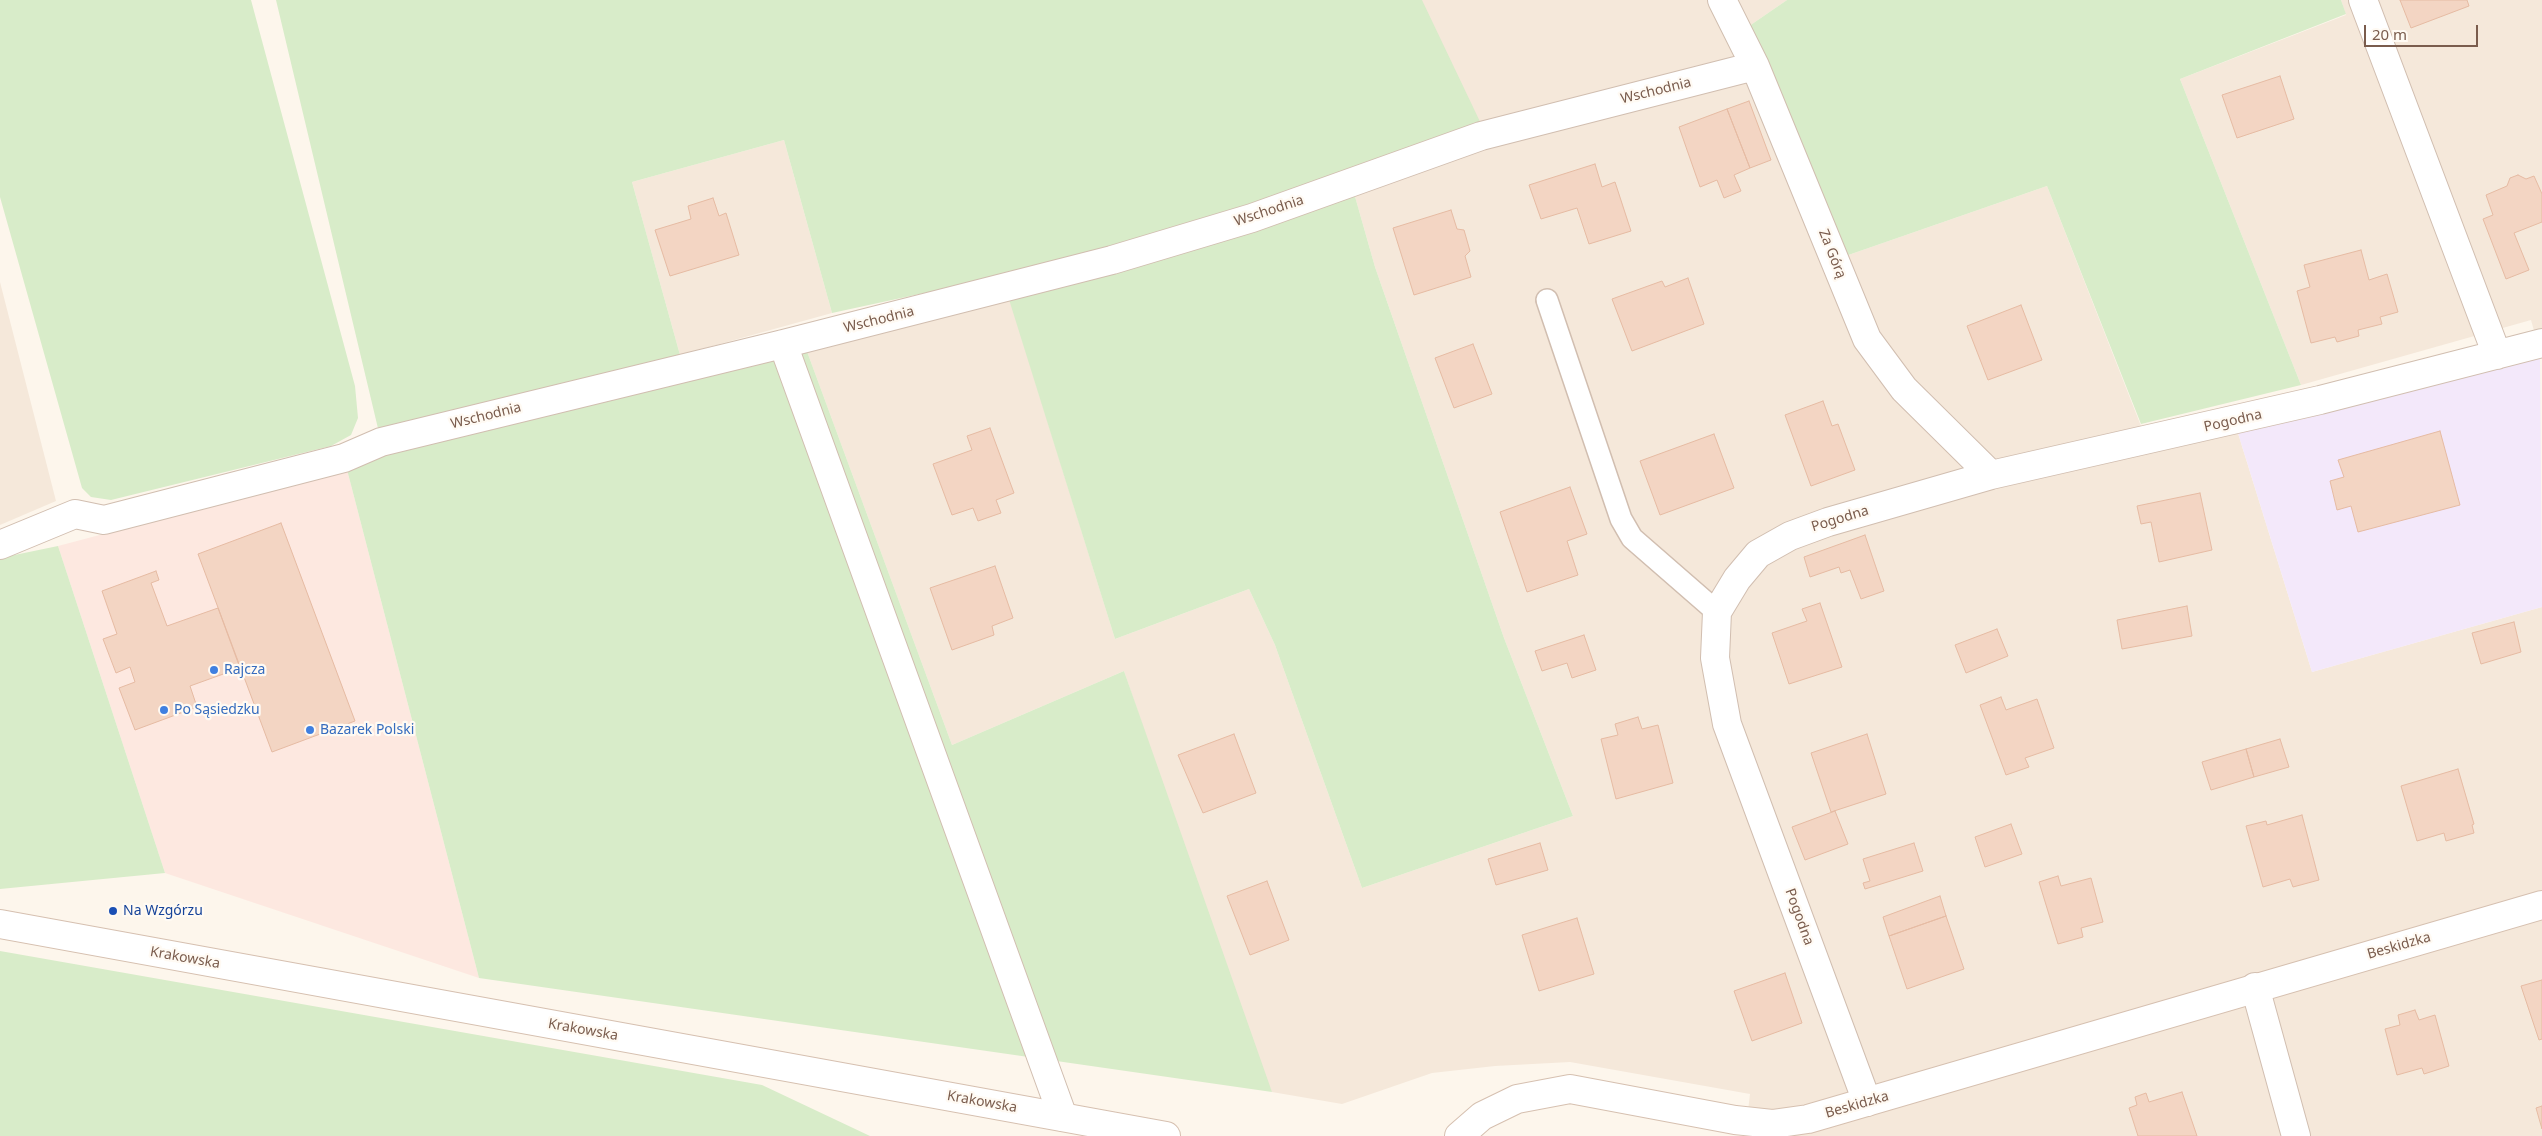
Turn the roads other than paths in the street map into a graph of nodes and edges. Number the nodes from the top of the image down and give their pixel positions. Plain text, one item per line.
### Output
1 (1722, 0) edge
2 (2363, 0) edge
3 (1755, 66) junction
4 (1548, 300) dead end
5 (2542, 343) edge
6 (783, 344) junction
7 (2497, 355) junction
8 (1991, 475) junction
9 (0, 544) edge
10 (1717, 612) junction
11 (2542, 905) edge
12 (0, 924) edge
13 (2255, 987) junction
14 (1867, 1102) junction
15 (1063, 1117) junction
16 (1166, 1136) edge
17 (1459, 1136) edge
18 (2296, 1136) edge

1 - 3 street, Za Górą
2 - 7 street
3 - 6 street, Wschodnia
3 - 8 street, Za Górą
4 - 10 lane
5 - 7 street, Pogodna
6 - 9 street, Wschodnia
6 - 15 street
7 - 8 street, Pogodna
8 - 10 street, Pogodna
10 - 14 street, Pogodna
11 - 13 street, Beskidzka
12 - 15 street, Krakowska
13 - 14 street, Beskidzka
13 - 18 street
14 - 17 street, Beskidzka
15 - 16 street, Krakowska

